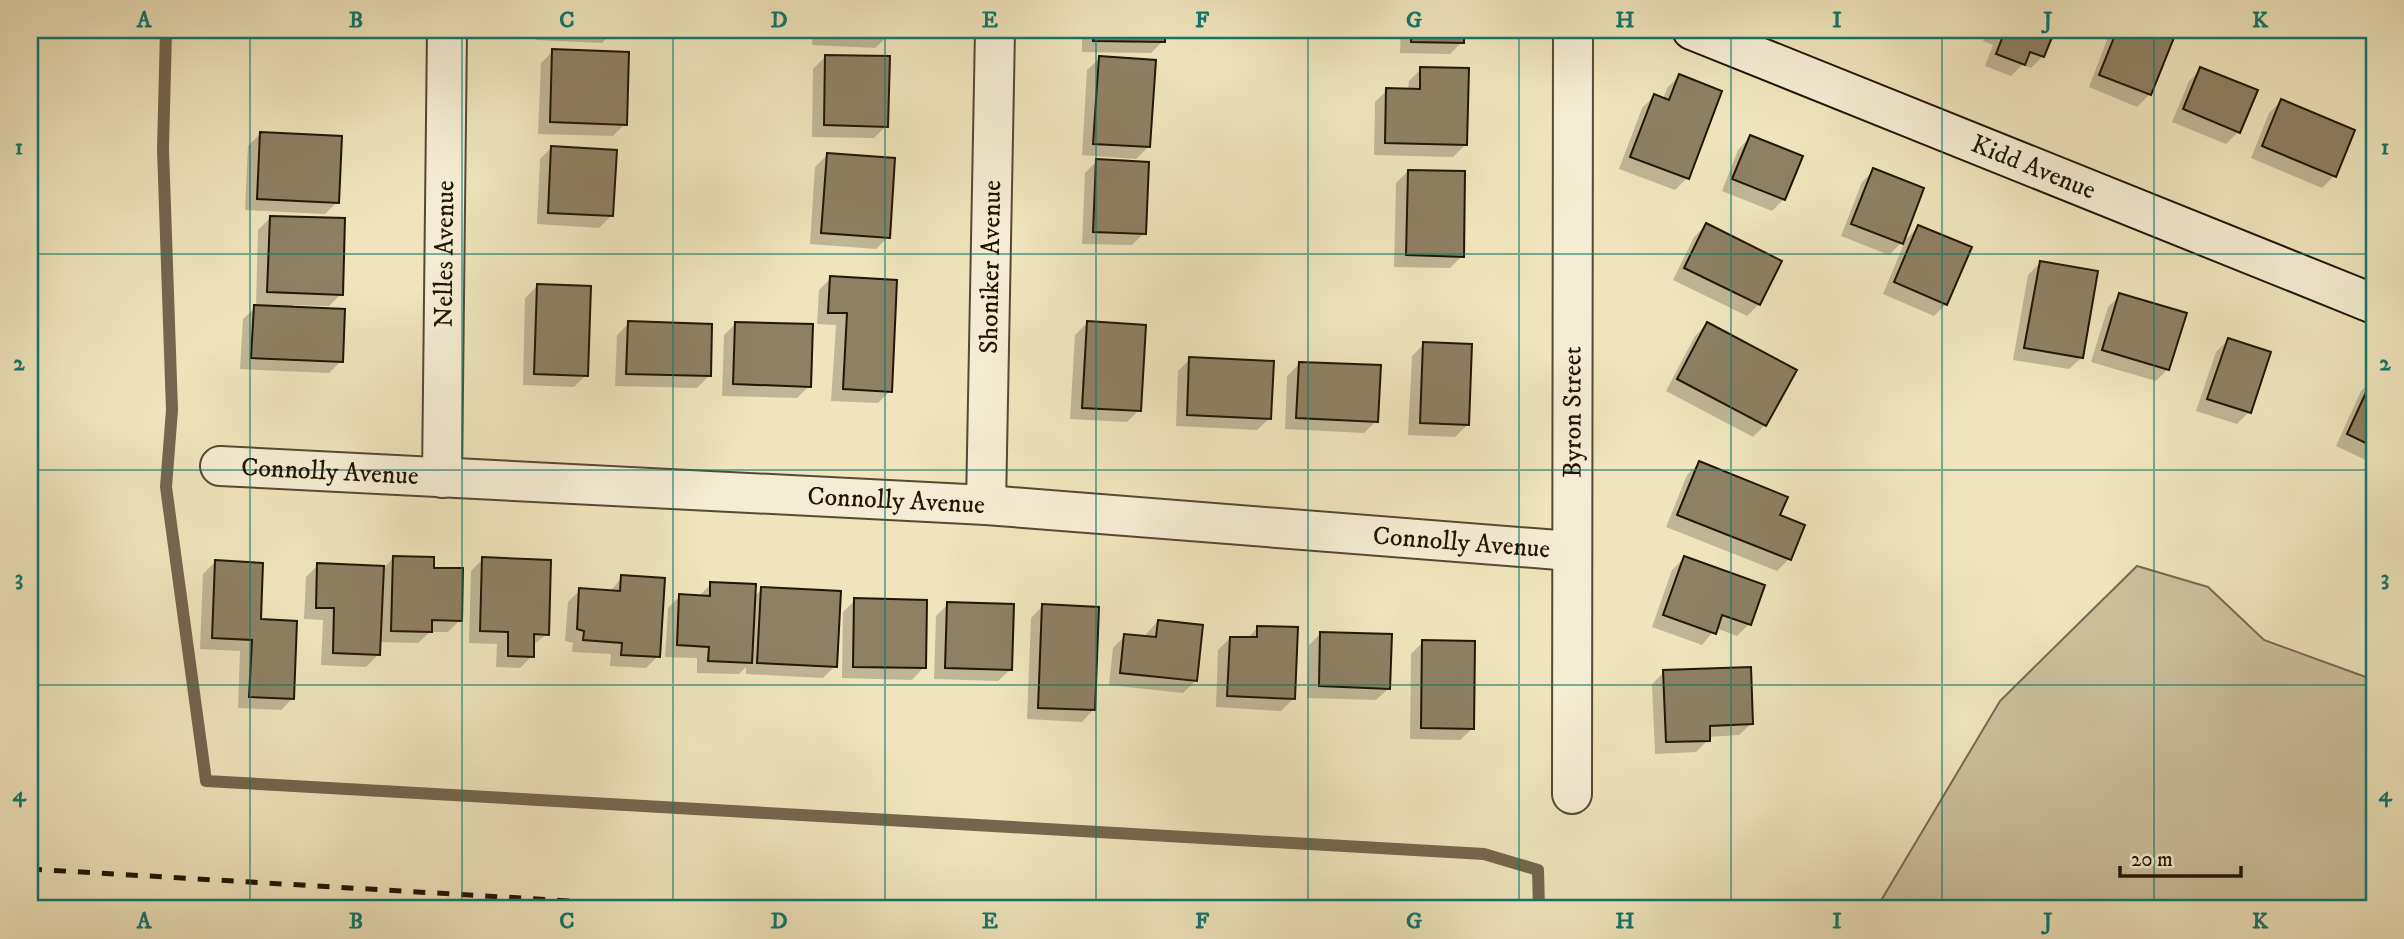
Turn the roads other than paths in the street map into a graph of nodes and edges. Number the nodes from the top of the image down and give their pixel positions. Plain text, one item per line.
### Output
1 (447, 30) edge
2 (995, 30) edge
3 (1573, 30) edge
4 (1692, 30) edge
5 (2374, 304) edge
6 (220, 466) dead end
7 (442, 478) junction
8 (986, 505) junction
9 (1571, 551) junction
10 (1572, 794) dead end

1 - 7 street, Nelles Avenue
2 - 8 street, Shoniker Avenue
3 - 9 street, Byron Street
4 - 5 street, Kidd Avenue
6 - 7 street, Connolly Avenue
7 - 8 street, Connolly Avenue
8 - 9 street, Connolly Avenue
9 - 10 street, Byron Street

